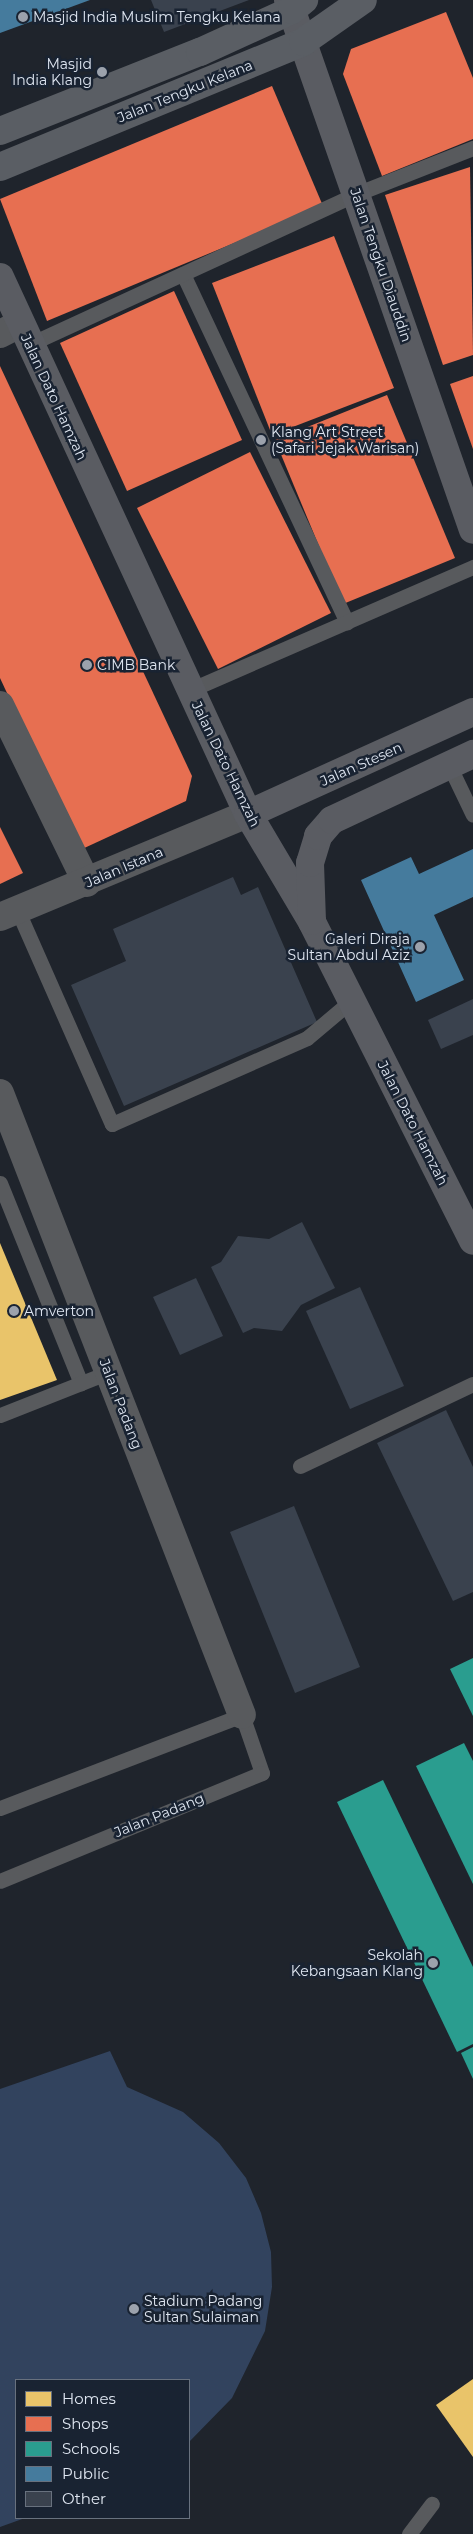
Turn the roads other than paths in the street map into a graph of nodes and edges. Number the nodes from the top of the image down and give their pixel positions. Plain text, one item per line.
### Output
1 (363, 0) edge
2 (295, 3) edge
3 (303, 42) junction
4 (0, 131) edge
5 (473, 148) edge
6 (0, 167) edge
7 (356, 194) junction
8 (183, 274) junction
9 (0, 277) edge
10 (17, 334) edge
11 (473, 530) edge
12 (473, 567) edge
13 (347, 622) junction
14 (190, 690) junction
15 (0, 705) edge
16 (473, 712) edge
17 (473, 754) edge
18 (449, 765) junction
19 (248, 814) junction
20 (473, 815) edge
21 (87, 883) junction
22 (8, 913) edge
23 (312, 922) junction
24 (351, 1001) junction
25 (0, 1093) edge
26 (0, 1183) edge
27 (473, 1241) edge
28 (109, 1372) junction
29 (81, 1383) junction
30 (473, 1384) edge
31 (0, 1416) edge
32 (300, 1466) dead end
33 (242, 1715) junction
34 (0, 1808) edge
35 (0, 1881) edge
36 (432, 2504) dead end
37 (409, 2534) edge

1 - 3 highway, Jalan Tengku Kelana
2 - 3 main road, Jalan Tengku Diauddin
2 - 4 highway
3 - 6 highway, Jalan Tengku Kelana
3 - 7 main road, Jalan Tengku Diauddin
5 - 7 lane
7 - 8 lane
7 - 11 main road, Jalan Tengku Diauddin
8 - 10 lane
8 - 13 lane
9 - 10 main road, Jalan Dato Hamzah
10 - 14 main road, Jalan Dato Hamzah
12 - 13 lane
13 - 14 lane
14 - 19 main road, Jalan Dato Hamzah
15 - 21 street
16 - 19 main road, Jalan Stesen
17 - 18 main road
18 - 20 lane
18 - 23 main road
19 - 21 street, Jalan Istana
19 - 23 main road, Jalan Dato Hamzah
21 - 22 street, Jalan Istana
22 - 24 lane
23 - 24 main road, Jalan Dato Hamzah
24 - 27 main road, Jalan Dato Hamzah
25 - 28 street, Jalan Padang
26 - 29 lane
28 - 29 lane
28 - 33 street, Jalan Padang
29 - 31 lane
30 - 32 lane
33 - 34 lane
33 - 35 lane, Jalan Padang
36 - 37 lane

